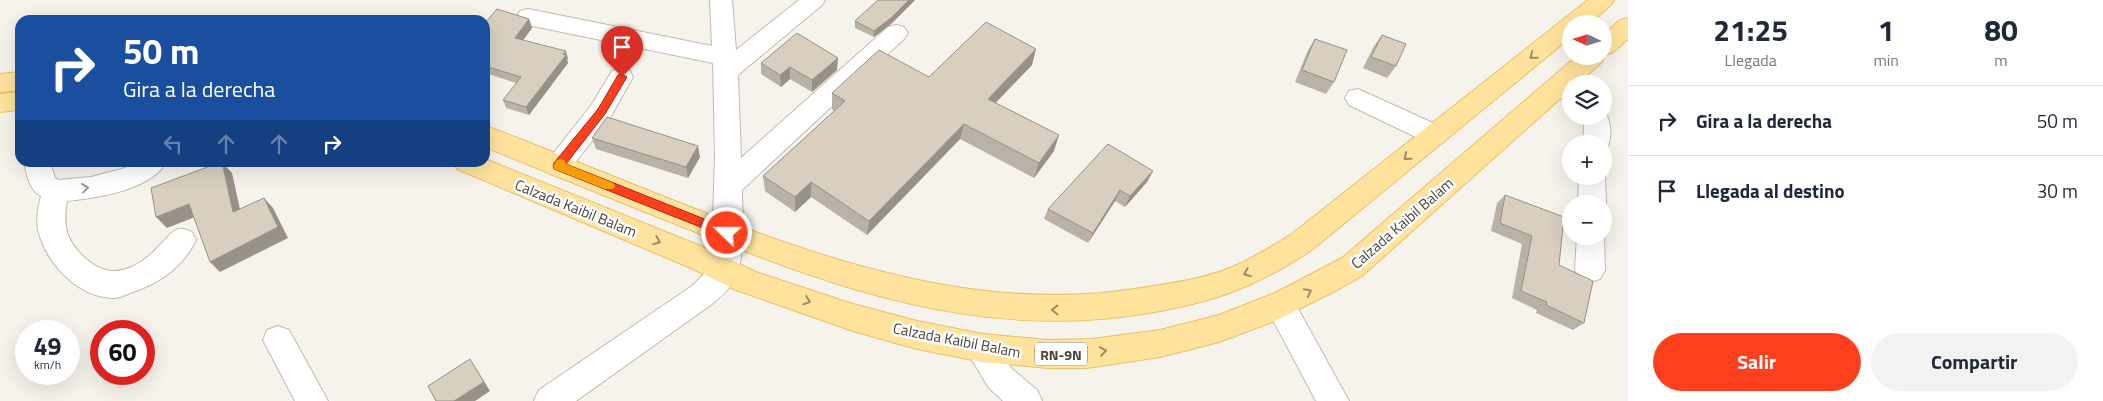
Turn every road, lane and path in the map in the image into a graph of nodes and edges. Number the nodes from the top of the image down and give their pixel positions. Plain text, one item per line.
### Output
1 (720, 0) edge
2 (814, 0) edge
3 (1603, 0) edge
4 (1584, 15) edge
5 (528, 16) dead end
6 (1628, 26) edge
7 (1562, 32) edge
8 (896, 33) dead end
9 (1612, 40) edge
10 (726, 64) junction
11 (1586, 65) edge
12 (1577, 75) edge
13 (622, 77) dead end
14 (15, 82) edge
15 (0, 83) edge
16 (1562, 93) edge
17 (1358, 98) dead end
18 (15, 102) edge
19 (0, 103) edge
20 (1434, 135) junction
21 (490, 138) edge
22 (558, 166) junction
23 (39, 167) edge
24 (146, 167) edge
25 (478, 167) edge
26 (728, 186) junction
27 (56, 191) junction
28 (727, 233) junction
29 (182, 240) dead end
30 (1591, 245) edge
31 (1590, 270) dead end
32 (723, 272) junction
33 (1280, 305) junction
34 (278, 340) dead end
35 (980, 347) junction
36 (554, 400) edge
37 (312, 401) edge
38 (1026, 401) edge
39 (1333, 401) edge

1 - 10 street
2 - 10 street
3 - 4 main road
5 - 10 street
6 - 9 main road
7 -> 20 main road
8 - 26 street
10 - 26 street
11 - 12 main road, Calzada Kaibil Balam / RN-9N
13 - 22 street
14 - 15 main road
33 -> 16 main road, Calzada Kaibil Balam / RN-9N
17 - 20 street
18 - 19 main road
20 -> 28 main road
21 - 22 main road
22 - 28 main road
23 - 27 street
27 -> 24 street
25 -> 32 main road, Calzada Kaibil Balam / RN-9N
26 - 28 street
27 - 29 street
28 - 32 street
30 - 31 street
32 -> 35 main road, Calzada Kaibil Balam / RN-9N
32 - 36 street
35 -> 33 main road, Calzada Kaibil Balam / RN-9N
33 - 39 street
34 - 37 street
35 - 38 street

